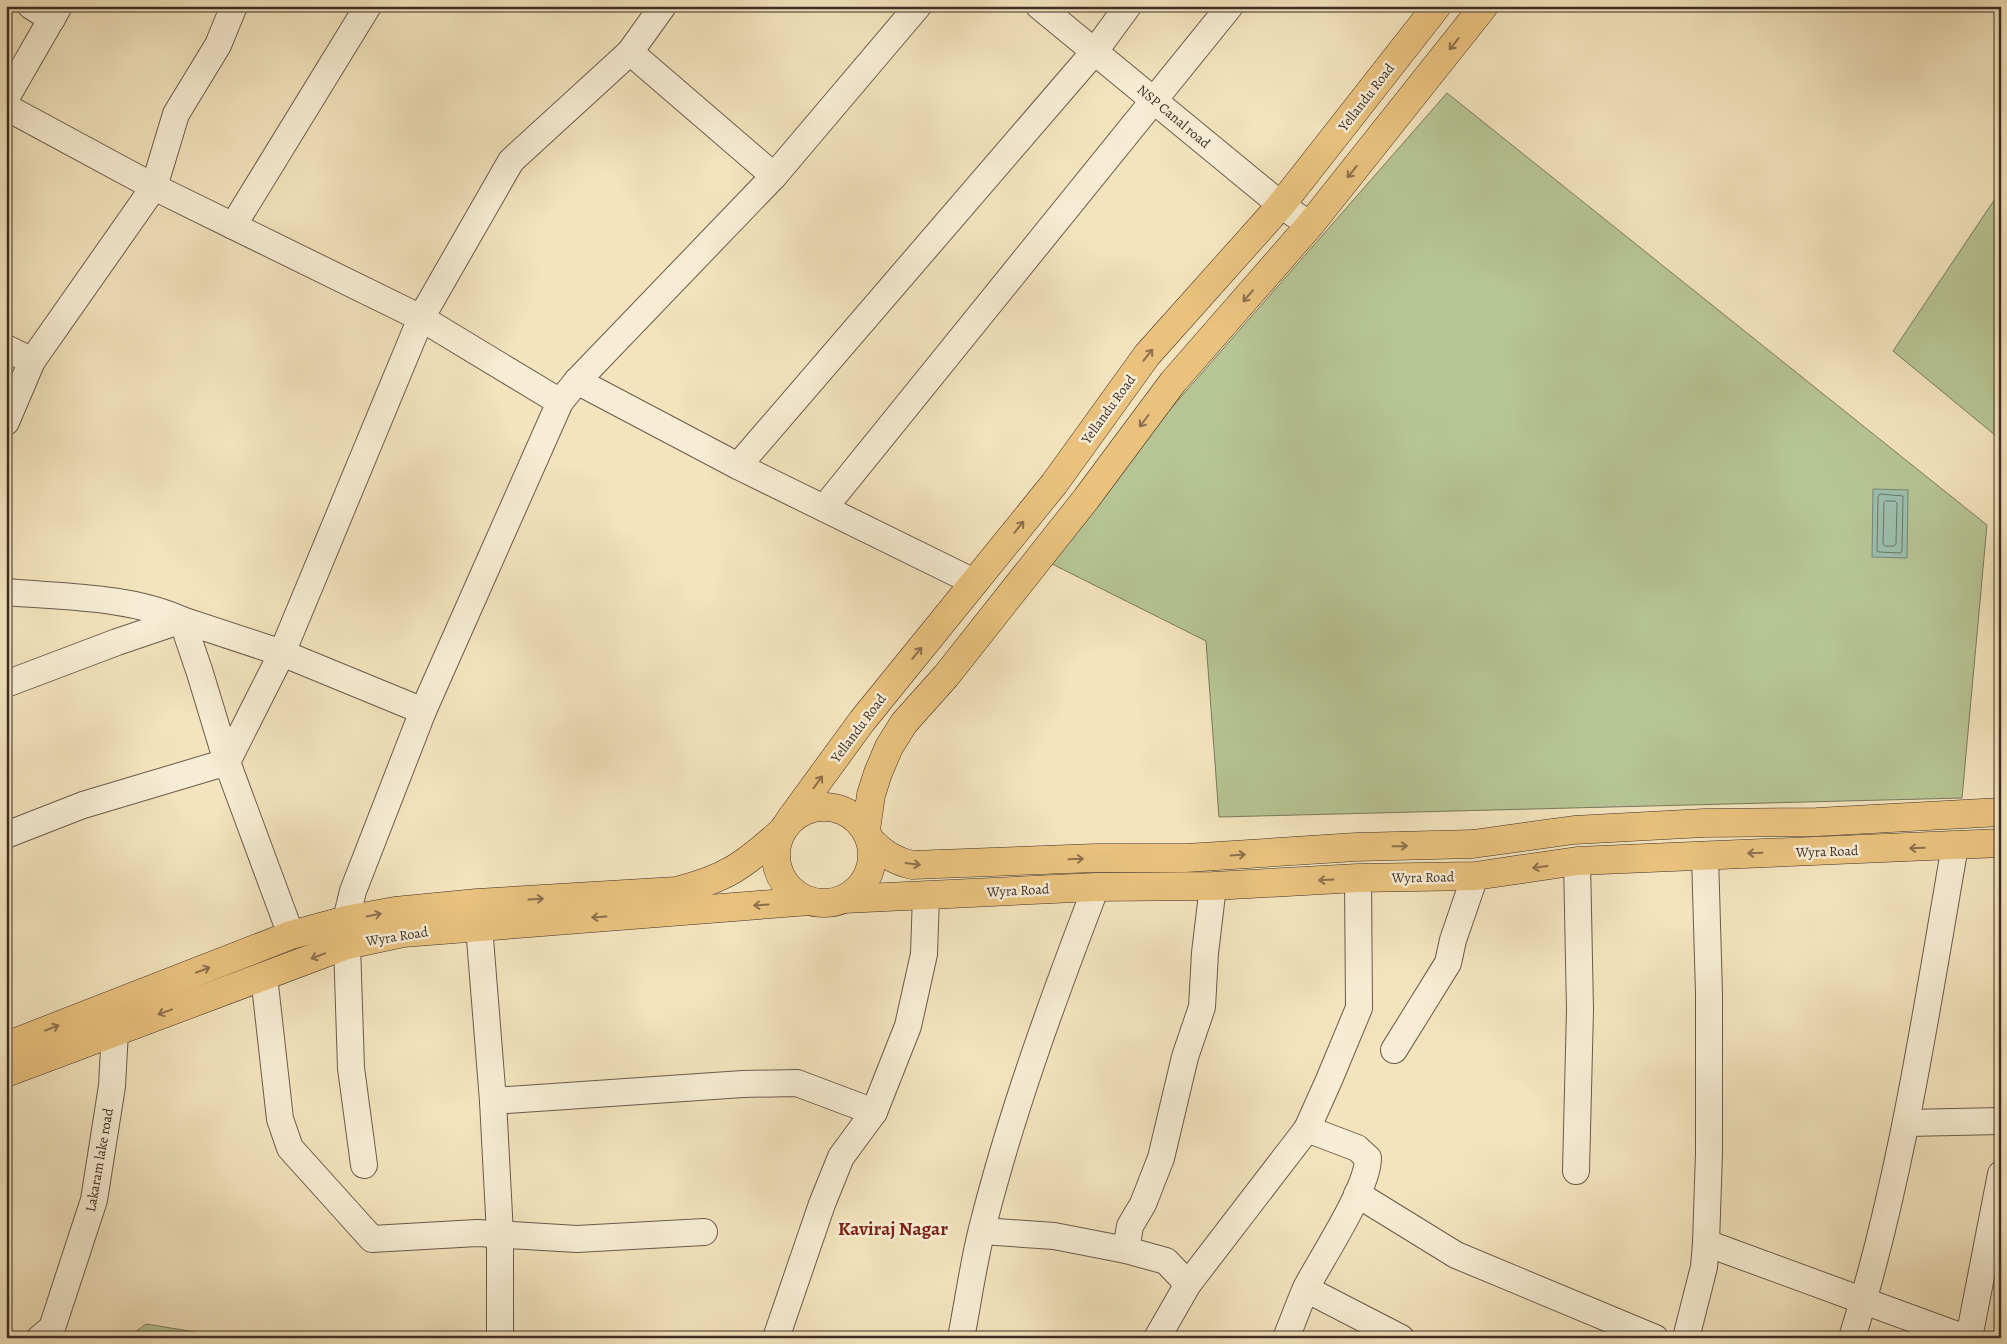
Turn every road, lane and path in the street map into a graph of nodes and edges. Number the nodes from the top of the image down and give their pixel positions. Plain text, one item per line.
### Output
1 (234, 6) edge
2 (368, 6) edge
3 (663, 6) edge
4 (918, 6) edge
5 (1039, 6) edge
6 (1128, 6) edge
7 (1230, 6) edge
8 (1437, 6) edge
9 (1484, 6) edge
10 (47, 10) edge
11 (1095, 51) junction
12 (630, 52) junction
13 (6, 98) edge
14 (1154, 99) junction
15 (6, 107) edge
16 (774, 176) junction
17 (154, 187) junction
18 (1282, 205) junction
19 (1310, 224) junction
20 (233, 226) junction
21 (421, 318) junction
22 (6, 348) edge
23 (32, 361) junction
24 (577, 381) junction
25 (560, 402) junction
26 (6, 422) edge
27 (738, 466) junction
28 (825, 507) junction
29 (974, 582) junction
30 (6, 592) edge
31 (182, 620) junction
32 (282, 653) junction
33 (6, 684) edge
34 (423, 711) junction
35 (227, 762) junction
36 (2001, 812) edge
37 (785, 827) junction
38 (6, 835) edge
39 (869, 836) junction
40 (2001, 843) edge
41 (1955, 846) junction
42 (1706, 855) junction
43 (1577, 861) junction
44 (1475, 876) junction
45 (1358, 878) junction
46 (1213, 886) junction
47 (1096, 887) junction
48 (926, 895) junction
49 (844, 899) junction
50 (810, 901) junction
51 (479, 926) junction
52 (346, 932) junction
53 (291, 935) junction
54 (264, 976) junction
55 (115, 1031) junction
56 (6, 1046) edge
57 (1394, 1050) dead end
58 (6, 1073) edge
59 (493, 1101) junction
60 (874, 1112) junction
61 (2001, 1121) edge
62 (1907, 1123) junction
63 (1307, 1129) junction
64 (364, 1165) dead end
65 (1576, 1171) dead end
66 (2001, 1174) edge
67 (1357, 1194) junction
68 (982, 1231) junction
69 (704, 1232) dead end
70 (500, 1234) junction
71 (1706, 1243) junction
72 (1126, 1250) junction
73 (1188, 1284) junction
74 (1306, 1289) junction
75 (1864, 1301) junction
76 (40, 1338) edge
77 (500, 1338) edge
78 (776, 1338) edge
79 (961, 1338) edge
80 (1156, 1338) edge
81 (1286, 1338) edge
82 (1401, 1338) edge
83 (1655, 1338) edge
84 (1686, 1338) edge
85 (1852, 1338) edge
86 (1965, 1338) edge
87 (1969, 1338) edge

1 - 17 street
2 - 20 street
3 - 12 street
4 - 16 street
5 - 11 street, NSP Canal road
6 - 11 street
7 - 14 street
8 - 18 main road, Yellandu Road
9 -> 19 main road
10 - 13 street
11 - 14 street, NSP Canal road
11 - 27 street
12 - 16 street
12 - 21 street
14 - 18 street, NSP Canal road
14 - 28 street
15 - 17 street
16 - 24 street
17 - 20 street
17 - 23 street
18 - 19 street, NSP Canal road
29 -> 18 main road, Yellandu Road
19 -> 39 main road
20 - 21 street
21 - 25 street
21 - 32 street
22 - 23 street
23 - 26 street
24 - 25 street
24 - 27 street
25 - 34 street
27 - 28 street
28 - 29 street
37 -> 29 main road, Yellandu Road
30 - 31 street
31 - 32 street
31 - 33 street
31 - 35 street
32 - 34 street
32 - 35 street
34 - 52 street
35 - 38 street
35 - 53 street
39 -> 36 main road, Wyra Road
37 - 39 main road, Wyra Road
37 - 50 main road
52 -> 37 main road, Wyra Road
39 - 49 main road, Wyra Road
40 - 41 main road, Wyra Road
41 -> 42 main road, Wyra Road
41 - 62 street
42 - 43 main road, Wyra Road
42 - 71 street
43 -> 44 main road, Wyra Road
43 - 65 street
44 - 45 main road, Wyra Road
44 - 57 street
45 -> 46 main road, Wyra Road
45 - 63 street
46 - 47 main road, Wyra Road
46 - 72 street
47 - 48 main road, Wyra Road
47 - 68 street
48 - 49 main road, Wyra Road
48 - 60 street
49 - 50 main road, Wyra Road
50 -> 51 main road, Wyra Road
51 - 52 main road, Wyra Road
51 - 59 street
52 - 53 main road, Wyra Road
52 -> 54 main road, Wyra Road
52 - 64 street
56 -> 53 main road, Wyra Road
54 -> 55 main road, Wyra Road
54 - 70 street
55 - 58 main road, Wyra Road
55 - 76 street, Lakaram lake road
59 - 60 street
59 - 70 street
60 - 78 street
61 - 62 street
62 - 75 street
63 - 67 street
63 - 73 street
66 - 87 street
67 - 74 street
67 - 83 street
68 - 72 street
68 - 79 street
69 - 70 street
70 - 77 street
71 - 75 street
71 - 84 street
72 - 73 street
73 - 80 street
74 - 81 street
74 - 82 street
75 - 85 street
75 - 86 street

